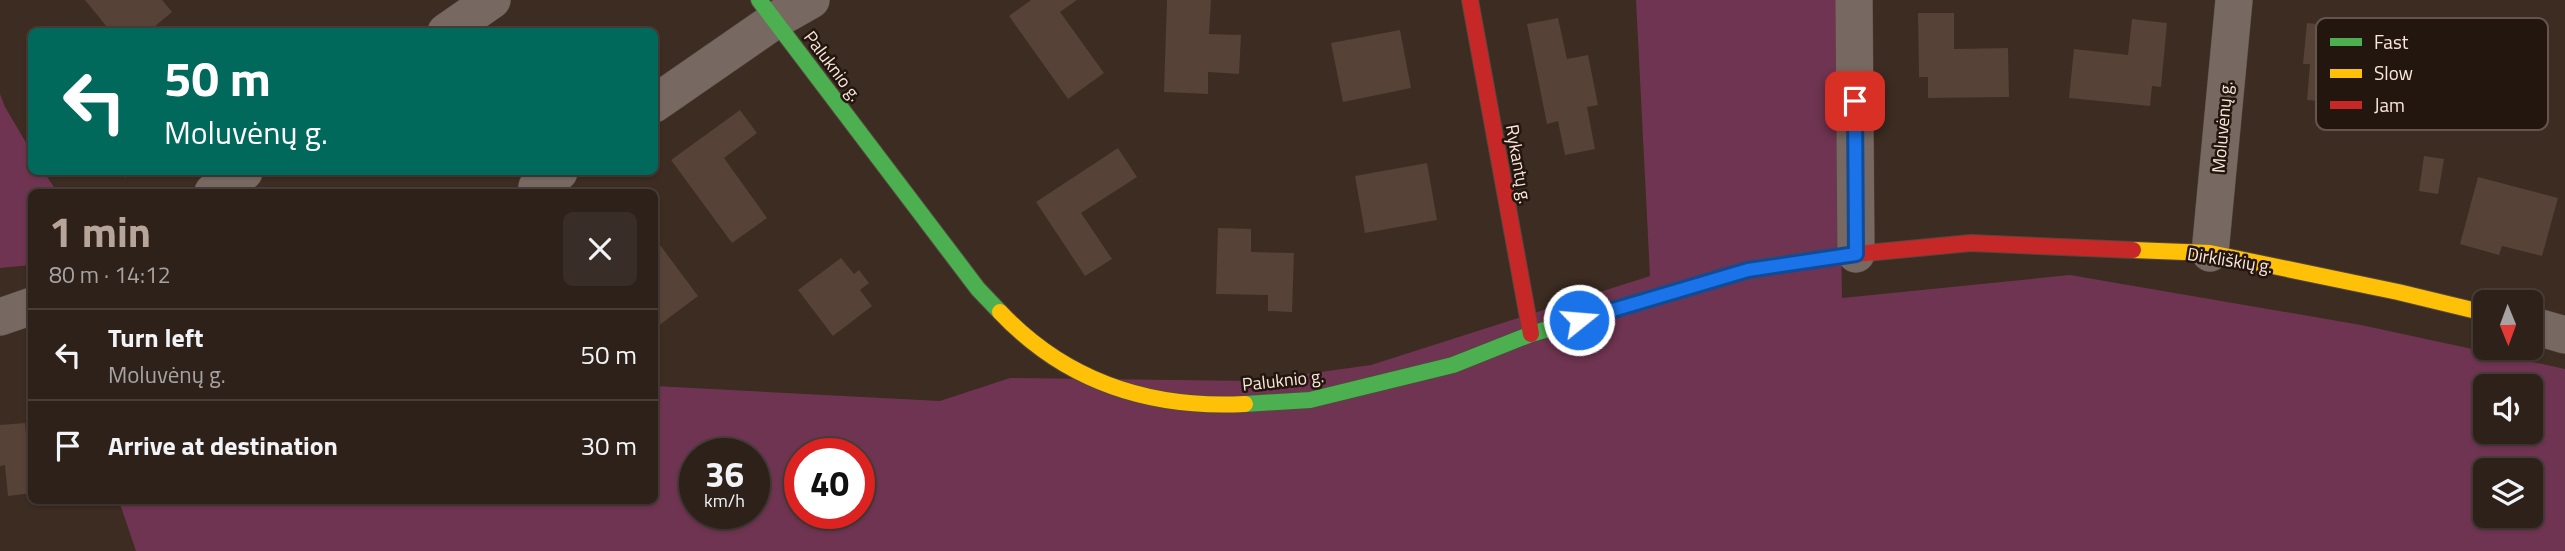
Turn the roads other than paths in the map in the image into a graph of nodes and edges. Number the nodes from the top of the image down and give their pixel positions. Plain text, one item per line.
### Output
1 (492, 0) edge
2 (811, 0) edge
3 (1470, 0) edge
4 (1854, 0) edge
5 (2234, 0) edge
6 (766, 10) edge
7 (452, 28) edge
8 (658, 101) edge
9 (240, 175) edge
10 (218, 189) edge
11 (1971, 243) joint
12 (2210, 253) junction
13 (1856, 254) junction
14 (28, 307) edge
15 (2473, 310) edge
16 (0, 317) edge
17 (2543, 329) edge
18 (1531, 334) junction
19 (2565, 335) edge

1 - 7 street
2 - 6 street
3 - 18 street, Rykantų g.
4 - 13 street
5 - 12 street, Moluvėnų g.
6 - 8 street
6 - 18 street, Paluknio g.
9 - 10 street
11 - 12 street, Dirkliškių g.
11 - 13 street, Paluknio g.
12 - 15 street, Dirkliškių g.
13 - 18 street, Paluknio g.
14 - 16 street
17 - 19 street

